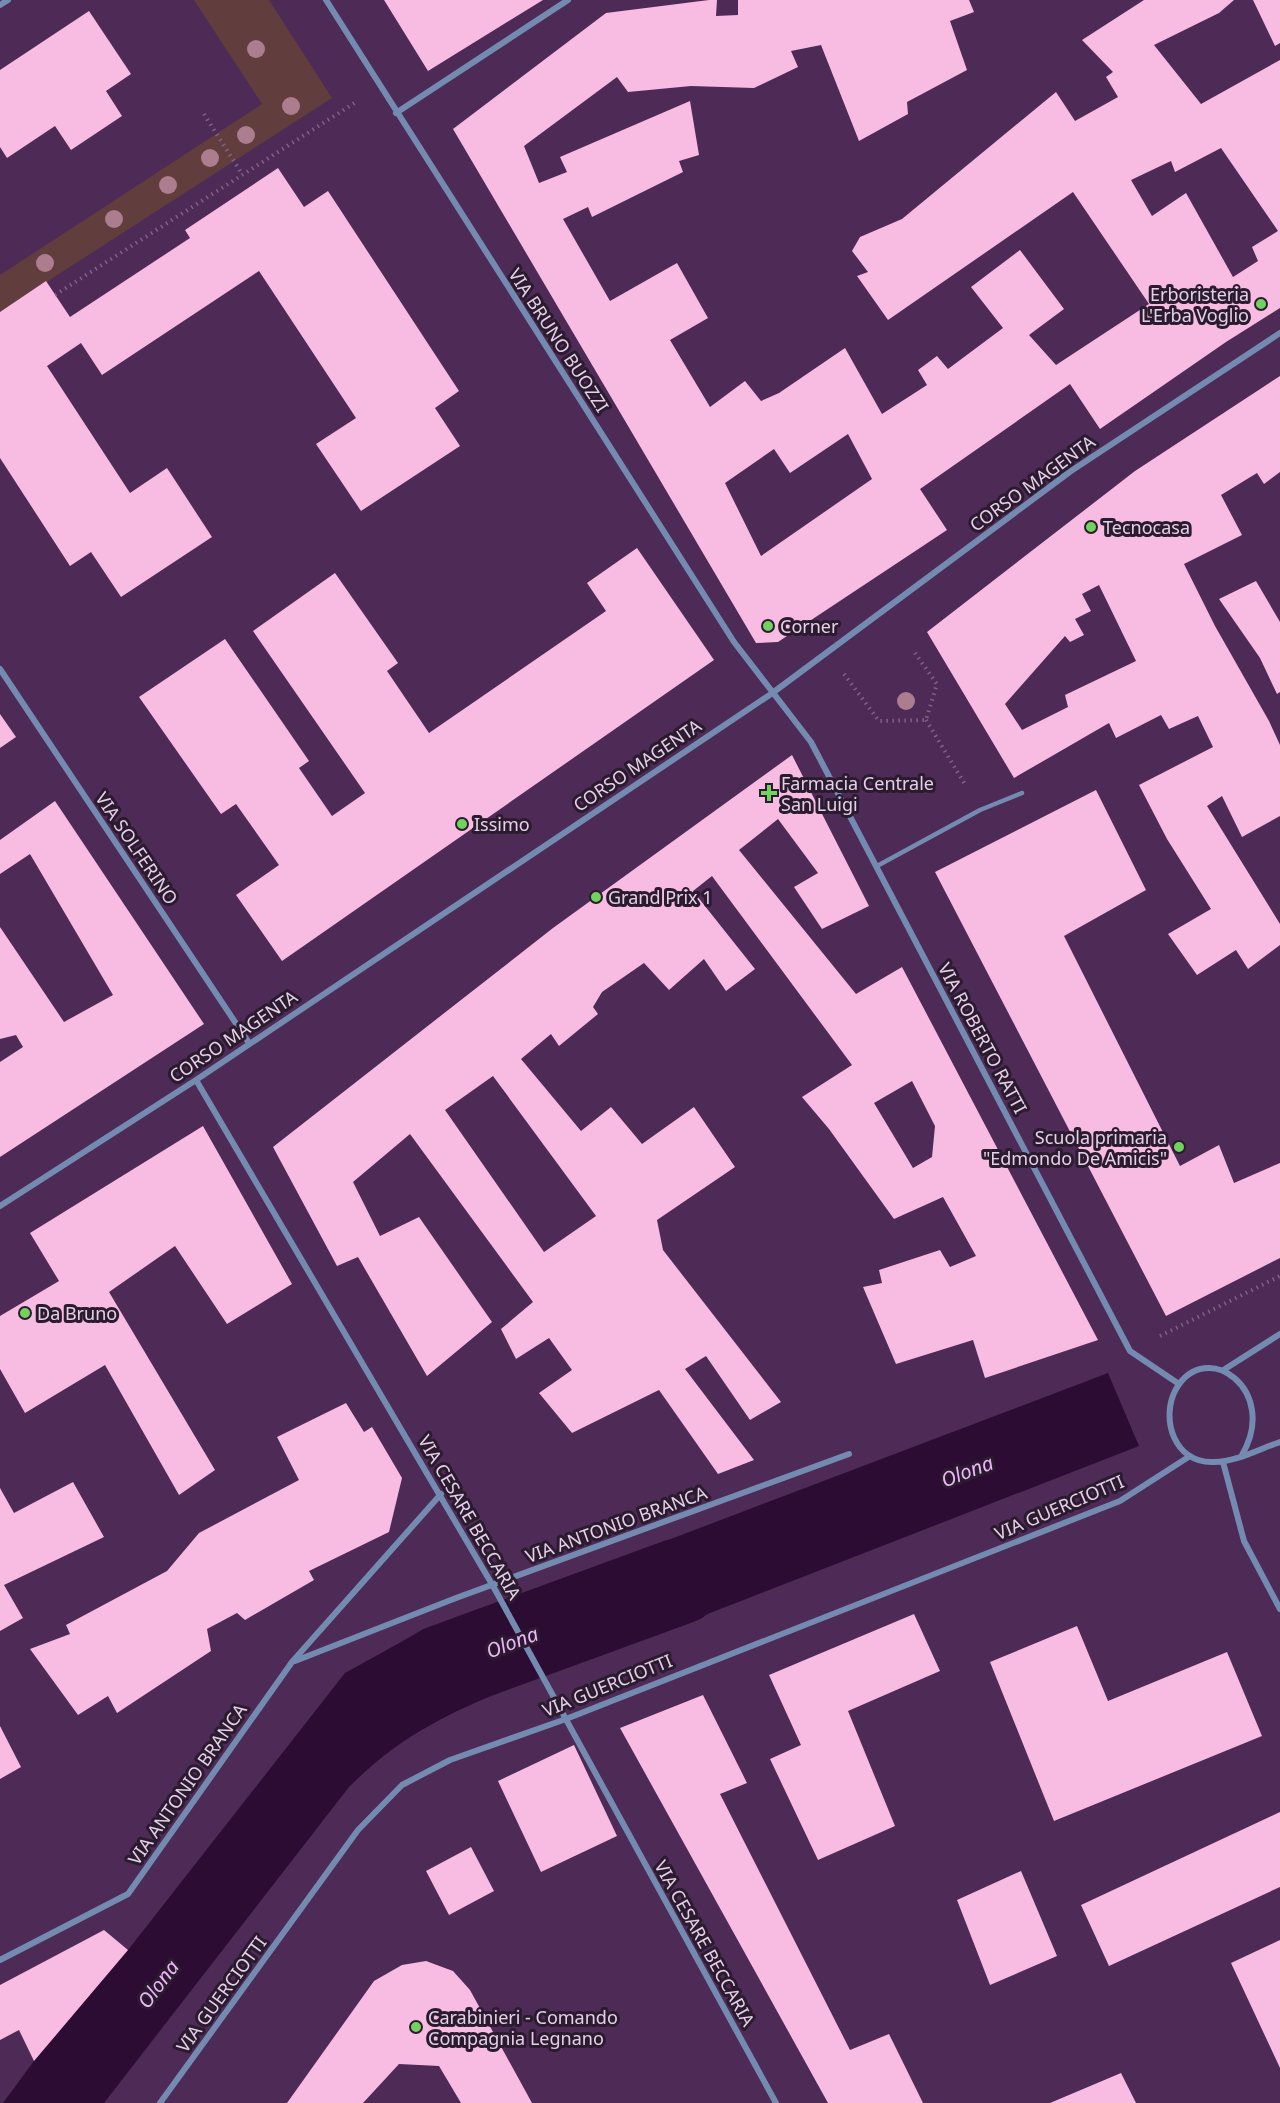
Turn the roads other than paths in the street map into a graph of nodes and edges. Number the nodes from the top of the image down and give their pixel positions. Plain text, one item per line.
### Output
1 (8, 0) edge
2 (326, 0) edge
3 (568, 0) edge
4 (0, 5) edge
5 (396, 113) junction
6 (1280, 333) edge
7 (0, 669) edge
8 (771, 694) junction
9 (1022, 793) dead end
10 (877, 866) junction
11 (249, 1043) junction
12 (196, 1080) junction
13 (0, 1206) edge
14 (1280, 1334) edge
15 (1225, 1369) junction
16 (1179, 1384) junction
17 (1254, 1388) dead end
18 (1259, 1431) dead end
19 (1280, 1442) edge
20 (849, 1454) dead end
21 (1242, 1455) junction
22 (1190, 1456) junction
23 (1223, 1462) junction
24 (441, 1494) junction
25 (493, 1586) junction
26 (1280, 1610) edge
27 (292, 1662) junction
28 (566, 1719) junction
29 (0, 1960) edge
30 (160, 2103) edge
31 (776, 2103) edge

1 - 4 street
2 - 5 street, VIA BRUNO BUOZZI
3 - 5 street
5 - 8 street, VIA BRUNO BUOZZI
6 - 8 street, CORSO MAGENTA
7 - 11 street, VIA SOLFERINO
8 - 10 street, VIA ROBERTO RATTI
8 - 11 street, CORSO MAGENTA
9 - 10 lane
10 - 16 street, VIA ROBERTO RATTI
11 - 12 street, CORSO MAGENTA
12 - 13 street, CORSO MAGENTA
12 - 24 street, VIA CESARE BECCARIA
14 - 15 street
15 - 16 street
15 - 17 street
16 - 22 street
18 - 21 street
19 - 21 street
20 - 25 street, VIA ANTONIO BRANCA
21 - 23 street
22 - 23 street
22 - 28 street, VIA GUERCIOTTI
23 - 26 street
24 - 25 street, VIA CESARE BECCARIA
24 - 27 street, VIA ANTONIO BRANCA
25 - 27 street, VIA ANTONIO BRANCA
25 - 28 street, VIA CESARE BECCARIA
27 - 29 street, VIA ANTONIO BRANCA
28 - 30 street, VIA GUERCIOTTI
28 - 31 street, VIA CESARE BECCARIA

